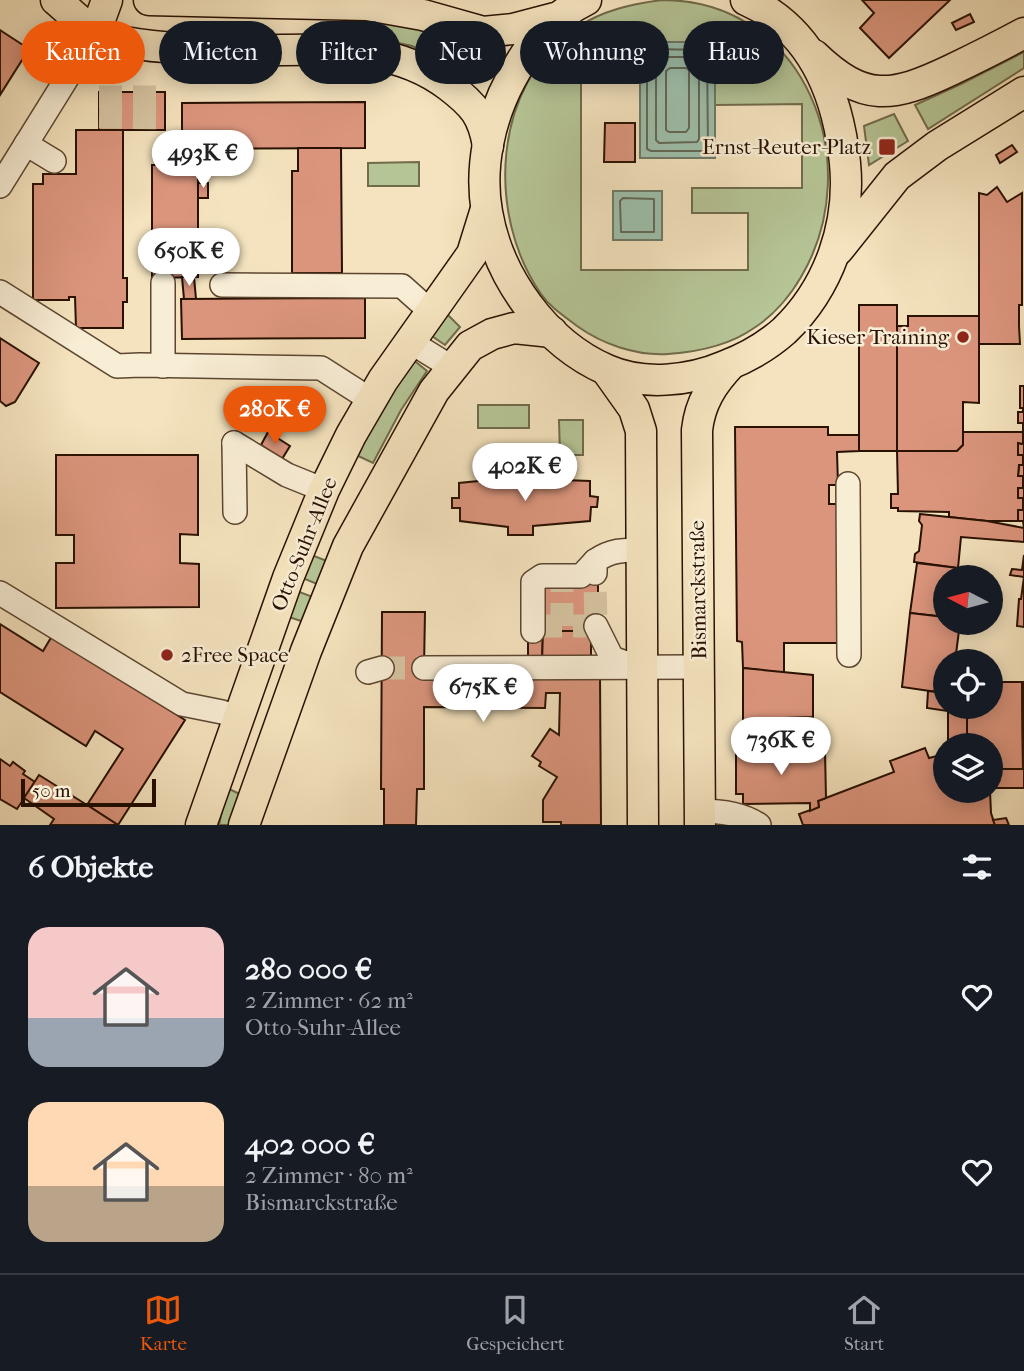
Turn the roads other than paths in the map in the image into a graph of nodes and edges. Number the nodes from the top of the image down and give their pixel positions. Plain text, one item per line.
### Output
1 (56, 0) edge
2 (107, 0) edge
3 (149, 0) edge
4 (586, 0) edge
5 (752, 2) edge
6 (555, 18) junction
7 (81, 21) edge
8 (99, 21) edge
9 (1024, 33) edge
10 (145, 44) edge
11 (808, 48) junction
12 (63, 84) edge
13 (1024, 92) edge
14 (26, 144) junction
15 (488, 147) junction
16 (54, 162) dead end
17 (0, 186) edge
18 (486, 208) junction
19 (834, 256) junction
20 (163, 283) dead end
21 (222, 285) dead end
22 (1, 291) edge
23 (430, 311) junction
24 (552, 332) junction
25 (409, 341) junction
26 (731, 364) junction
27 (163, 366) junction
28 (451, 367) junction
29 (607, 371) junction
30 (371, 400) junction
31 (848, 484) dead end
32 (324, 490) junction
33 (235, 512) dead end
34 (630, 550) junction
35 (0, 593) edge
36 (596, 626) dead end
37 (535, 628) dead end
38 (849, 655) dead end
39 (642, 667) junction
40 (699, 667) junction
41 (424, 668) tunnel mouth
42 (239, 718) junction
43 (700, 818) edge
44 (201, 825) edge
45 (244, 825) edge
46 (643, 825) edge
47 (759, 825) edge

1 - 7 main road
2 - 8 main road
3 - 6 main road
4 - 6 main road
5 - 11 main road
6 - 15 main road
9 - 11 main road
10 - 15 main road
11 - 19 main road
12 - 14 street
13 - 19 main road
14 - 16 street
14 - 17 street
15 - 18 main road
18 - 23 main road, Otto-Suhr-Allee
18 - 24 main road
19 - 26 main road
20 - 27 street
21 - 23 street
22 - 27 street
23 - 25 main road, Otto-Suhr-Allee
24 - 28 main road, Otto-Suhr-Allee
24 - 29 main road
25 - 28 street
25 - 30 main road, Otto-Suhr-Allee
26 - 29 main road
26 - 40 main road, Bismarckstraße
27 - 30 street
28 - 45 main road, Otto-Suhr-Allee
29 - 34 main road
30 - 32 main road, Otto-Suhr-Allee
31 - 38 street
32 - 33 street
32 - 42 main road, Otto-Suhr-Allee
34 - 37 street
34 - 39 main road
35 - 42 street
36 - 39 street
39 - 40 street
39 - 41 street
39 - 46 main road
40 - 43 main road, Bismarckstraße
42 - 44 main road, Otto-Suhr-Allee
43 - 47 street

